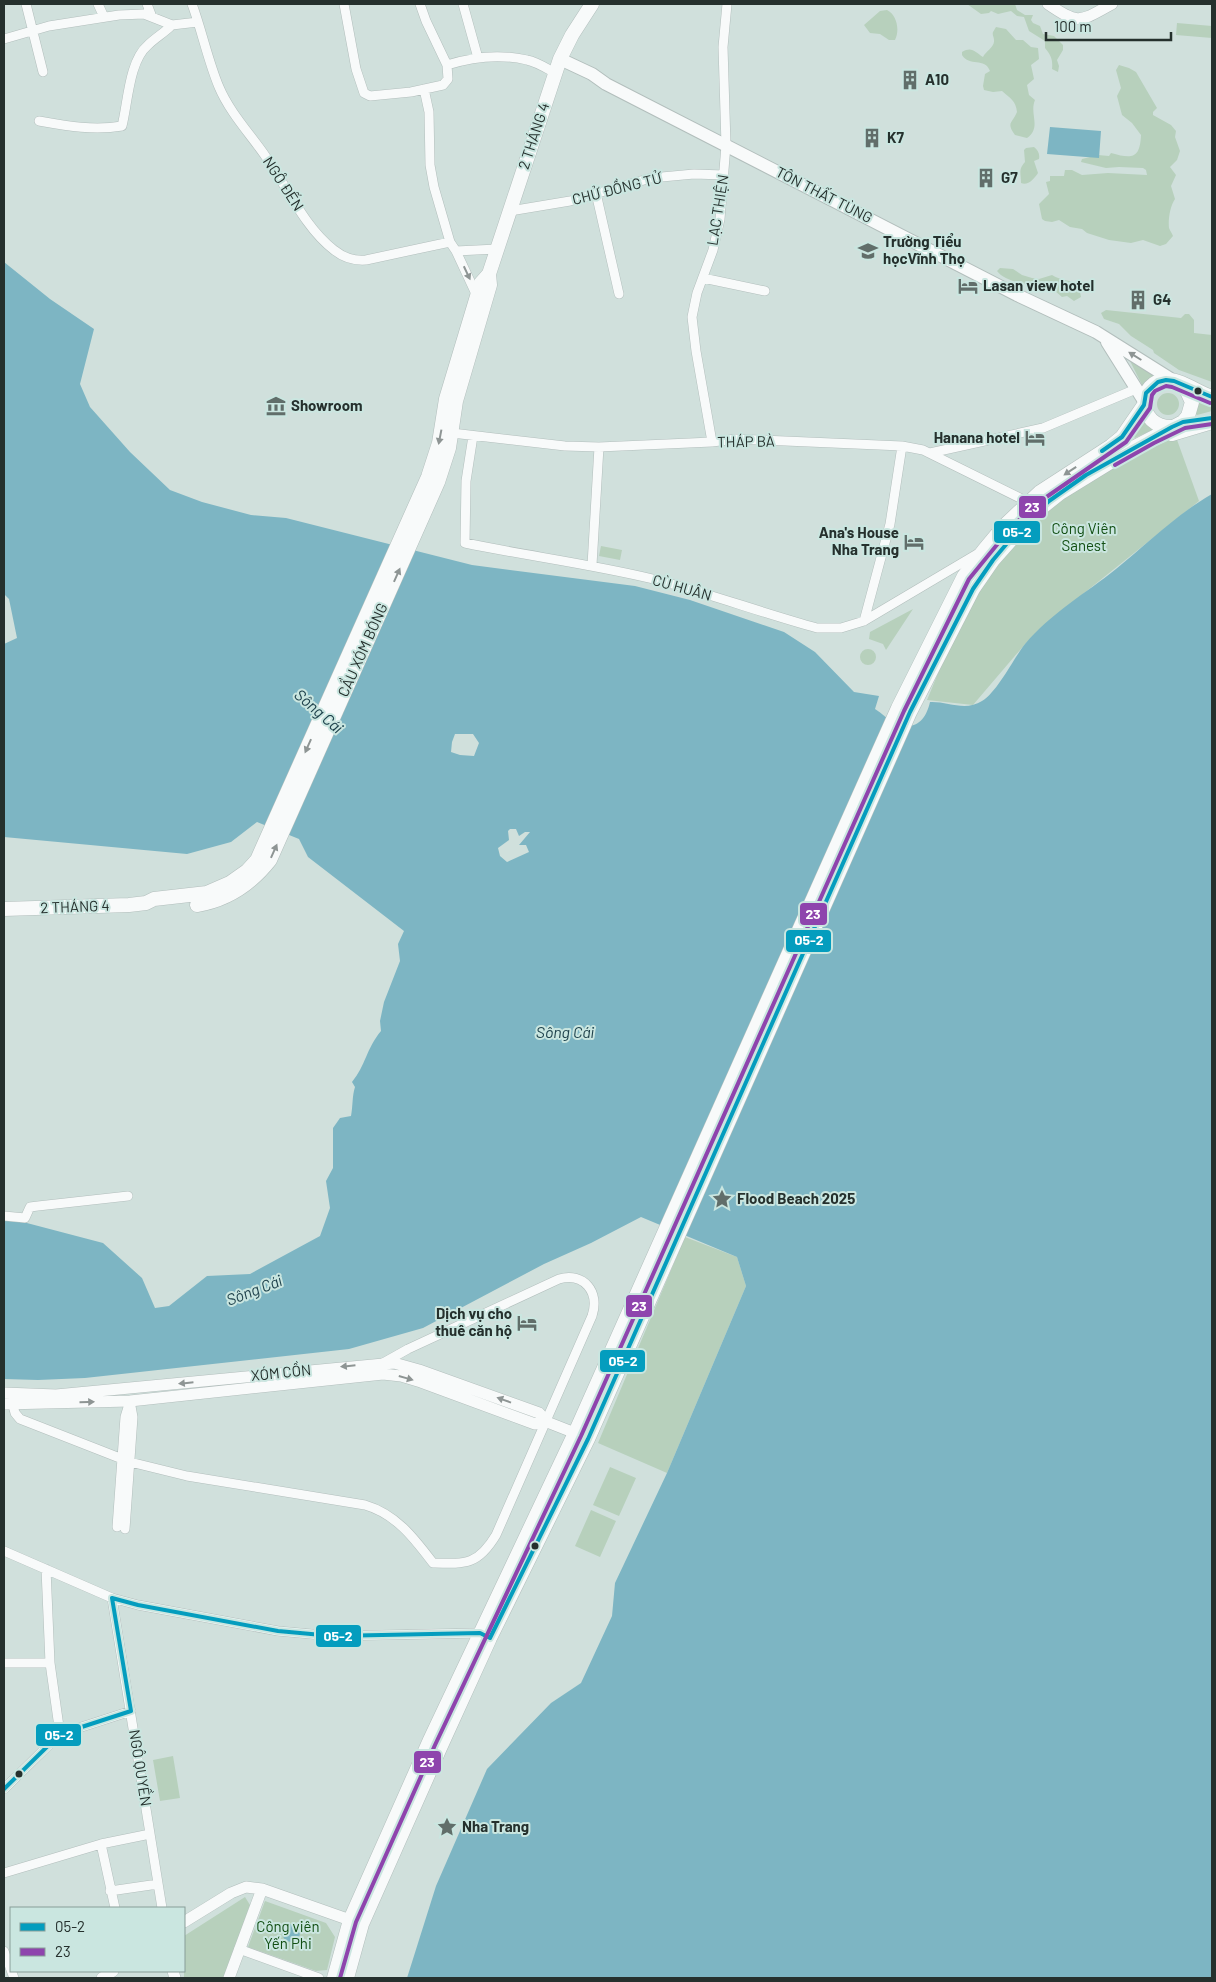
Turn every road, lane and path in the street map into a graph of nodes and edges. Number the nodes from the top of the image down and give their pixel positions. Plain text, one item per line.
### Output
1 (26, 4) edge
2 (98, 4) edge
3 (147, 4) edge
4 (192, 4) edge
5 (344, 4) edge
6 (420, 4) edge
7 (463, 4) edge
8 (592, 4) edge
9 (727, 4) edge
10 (1048, 4) edge
11 (1112, 4) edge
12 (104, 17) junction
13 (152, 17) junction
14 (198, 22) junction
15 (172, 25) junction
16 (32, 30) junction
17 (4, 39) edge
18 (478, 58) junction
19 (447, 65) junction
20 (558, 65) junction
21 (43, 72) dead end
22 (424, 89) junction
23 (39, 121) dead end
24 (726, 145) junction
25 (724, 176) junction
26 (596, 193) junction
27 (510, 211) junction
28 (450, 242) junction
29 (497, 249) junction
30 (456, 251) junction
31 (489, 274) junction
32 (703, 278) junction
33 (766, 291) dead end
34 (619, 294) dead end
35 (477, 296) junction
36 (1096, 332) junction
37 (1178, 382) junction
38 (1136, 389) junction
39 (1212, 397) edge
40 (1144, 403) junction
41 (1212, 418) edge
42 (1212, 422) edge
43 (1178, 424) junction
44 (452, 433) junction
45 (473, 436) junction
46 (712, 442) junction
47 (902, 446) junction
48 (600, 447) junction
49 (930, 453) junction
50 (1112, 461) junction
51 (433, 480) junction
52 (1028, 502) junction
53 (984, 550) junction
54 (592, 565) junction
55 (945, 573) junction
56 (961, 583) junction
57 (864, 622) junction
58 (904, 710) junction
59 (209, 898) joint
60 (4, 910) edge
61 (128, 1196) dead end
62 (4, 1216) edge
63 (383, 1368) junction
64 (129, 1389) junction
65 (4, 1393) edge
66 (130, 1401) junction
67 (9, 1404) edge
68 (547, 1422) junction
69 (582, 1436) junction
70 (126, 1461) junction
71 (121, 1528) dead end
72 (4, 1552) edge
73 (46, 1569) junction
74 (112, 1598) junction
75 (485, 1636) junction
76 (4, 1663) edge
77 (50, 1663) junction
78 (131, 1711) junction
79 (60, 1734) junction
80 (4, 1789) edge
81 (150, 1834) junction
82 (101, 1844) junction
83 (4, 1873) edge
84 (158, 1884) junction
85 (262, 1889) junction
86 (110, 1892) junction
87 (115, 1907) edge
88 (162, 1907) edge
89 (185, 1921) edge
90 (356, 1922) junction
91 (240, 1949) junction
92 (4, 1951) edge
93 (10, 1975) edge
94 (229, 1978) edge
95 (319, 1978) edge
96 (334, 1978) edge
97 (347, 1978) edge

1 - 16 street
2 - 12 street
3 - 13 street
4 - 14 street, NGÔ ĐẾN
5 - 22 street
6 - 19 street
7 - 18 street
8 - 20 main road, 2 THÁNG 4
9 - 24 street, LẠC THIỆN
10 - 11 street
12 - 13 street
12 - 16 street
13 - 15 street
14 - 15 street
14 - 28 street, NGÔ ĐẾN
15 - 23 street
16 - 17 street
16 - 21 street
18 - 19 street
18 - 20 street
19 - 22 street
20 - 24 main road, TÔN THẤT TÙNG
20 - 27 main road, 2 THÁNG 4
22 - 28 street
24 - 25 street, LẠC THIỆN
24 - 36 main road, TÔN THẤT TÙNG
25 - 26 street, CHỬ ĐỒNG TỬ
25 - 32 street, LẠC THIỆN
26 - 27 street, CHỬ ĐỒNG TỬ
26 - 34 street
27 - 29 main road, 2 THÁNG 4
28 - 30 street
29 - 30 street
29 - 31 main road, 2 THÁNG 4
30 -> 35 street
31 - 35 main road, 2 THÁNG 4
31 - 44 main road, 2 THÁNG 4
32 - 33 street
32 - 46 street, LẠC THIỆN
35 -> 51 main road, 2 THÁNG 4
37 -> 36 main road, TÔN THẤT TÙNG
36 - 38 main road, TÔN THẤT TÙNG
37 - 39 main road
37 - 40 main road
37 - 43 main road
38 - 40 main road, TÔN THẤT TÙNG
38 - 49 street
40 - 43 main road
40 -> 52 main road
41 - 43 main road
42 - 50 main road
43 - 50 main road
44 - 45 street, THÁP BÀ
44 - 51 main road, 2 THÁNG 4
45 - 48 street, THÁP BÀ
45 - 54 street, CÙ HUÂN
46 - 47 street, THÁP BÀ
46 - 48 street, THÁP BÀ
47 - 49 street, THÁP BÀ
47 - 57 street
48 - 54 street
49 - 52 street, THÁP BÀ
50 - 58 main road
51 - 59 main road, CẦU XÓM BÓNG
52 - 53 main road
53 - 55 street, CÙ HUÂN
53 - 56 main road
54 - 57 street, CÙ HUÂN
55 - 56 street
55 - 57 street, CÙ HUÂN
56 - 58 main road
58 - 69 main road
59 - 60 main road, 2 THÁNG 4
61 - 62 street
63 -> 64 street, XÓM CỒN
63 - 66 street, XÓM CỒN
63 - 68 street, XÓM CỒN
63 - 68 street
64 - 65 street, XÓM CỒN
64 - 66 street
67 -> 66 street, XÓM CỒN
66 - 70 street
67 - 70 street
68 - 69 street, XÓM CỒN
68 - 70 street
69 - 75 main road
70 - 71 street
72 - 73 street
73 - 74 street
73 - 77 street
74 - 75 street
74 - 78 street, NGÔ QUYỀN
75 - 90 main road
76 - 77 street
77 - 79 street
78 - 79 street
78 - 81 street, NGÔ QUYỀN
79 - 80 street
81 - 82 street
81 - 84 street, NGÔ QUYỀN
82 - 83 street
82 - 86 street
84 - 86 street
84 - 88 street, NGÔ QUYỀN
85 - 89 street
85 - 90 street
85 - 91 street
86 - 87 street
90 - 96 main road
90 - 97 main road
91 - 94 street
91 - 95 street
92 - 93 street

